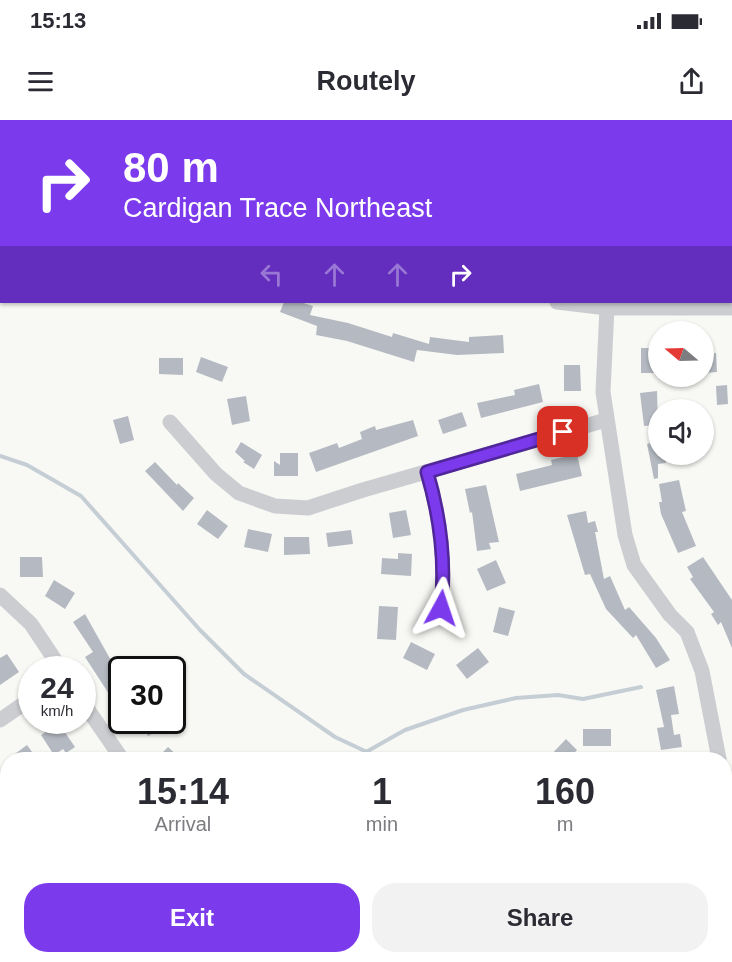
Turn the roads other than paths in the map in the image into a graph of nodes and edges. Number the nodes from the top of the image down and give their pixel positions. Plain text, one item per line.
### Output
1 (565, 303) edge
2 (607, 308) junction
3 (732, 308) edge
4 (606, 420) junction
5 (170, 422) dead end
6 (427, 472) junction
7 (0, 595) edge
8 (441, 608) dead end
9 (52, 656) edge
10 (18, 708) edge
11 (0, 720) edge
12 (96, 721) edge
13 (117, 752) edge
14 (718, 752) edge

1 - 2 street
2 - 3 street
2 - 4 street
4 - 6 street
4 - 14 street
5 - 6 street
6 - 8 street
7 - 9 street
10 - 11 street
12 - 13 street

